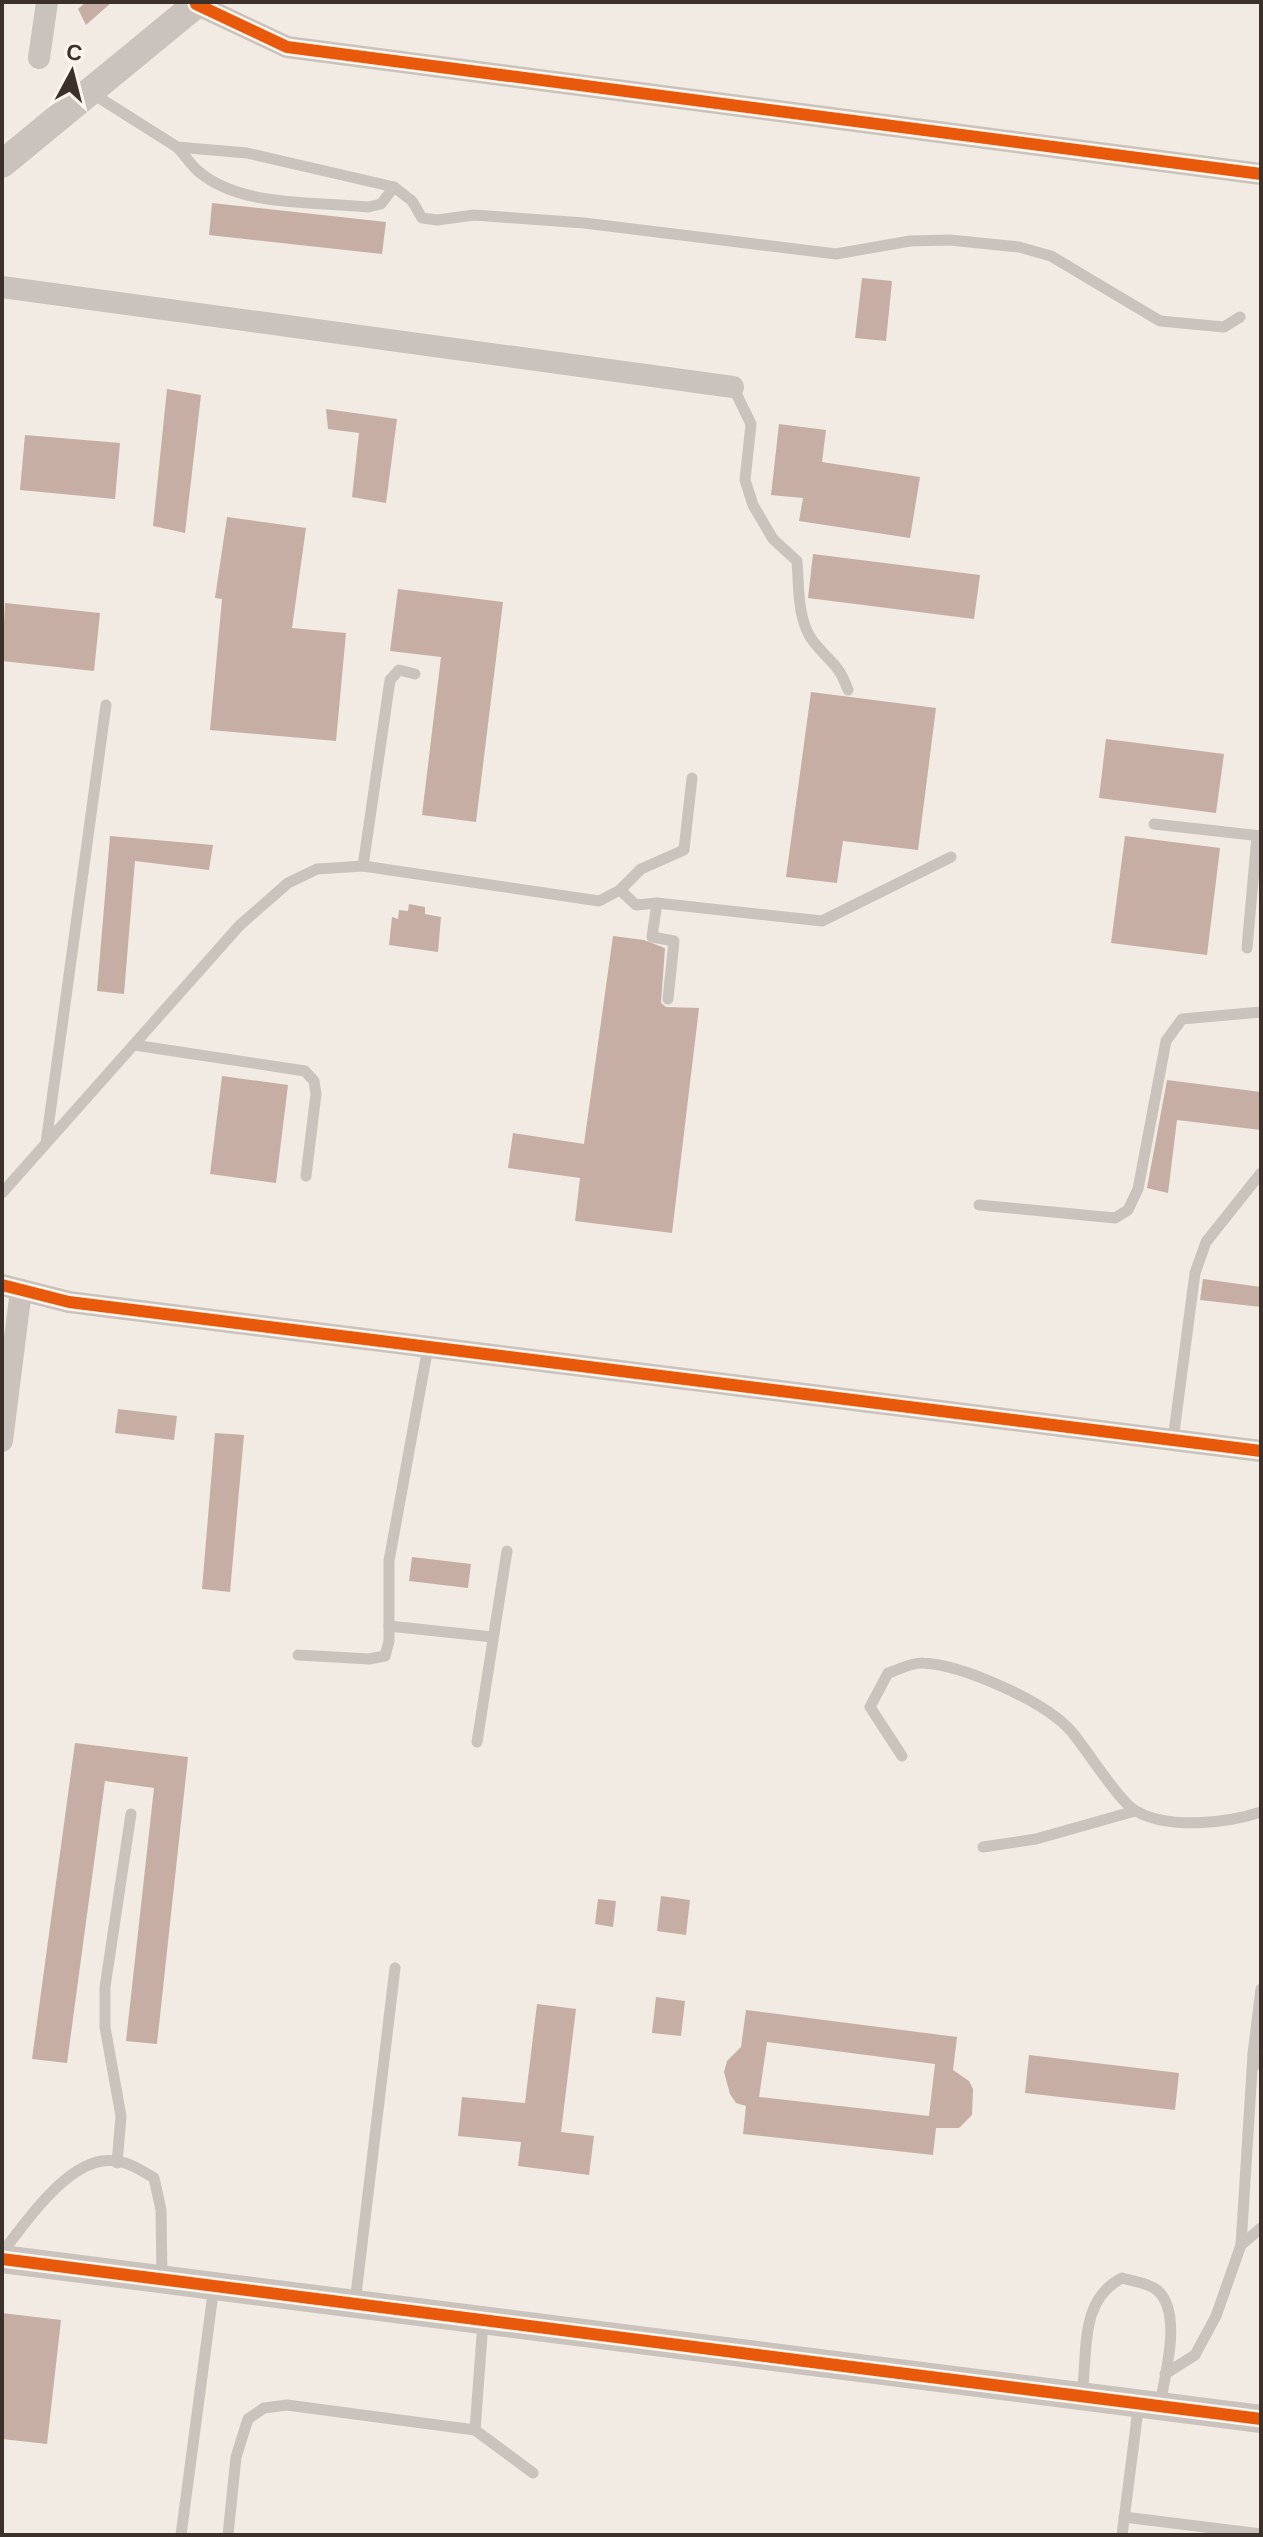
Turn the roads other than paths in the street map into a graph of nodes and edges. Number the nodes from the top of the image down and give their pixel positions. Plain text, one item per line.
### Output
1 (47, 2) edge
2 (198, 3) edge
3 (39, 58) dead end
4 (90, 92) junction
5 (177, 147) junction
6 (2, 164) edge
7 (1261, 174) edge
8 (394, 187) junction
9 (2, 287) edge
10 (1240, 317) dead end
11 (733, 387) joint
12 (415, 674) dead end
13 (848, 690) dead end
14 (106, 705) dead end
15 (692, 778) dead end
16 (1154, 824) dead end
17 (1259, 836) edge
18 (951, 857) dead end
19 (363, 866) junction
20 (620, 890) junction
21 (657, 903) junction
22 (1247, 948) dead end
23 (668, 999) dead end
24 (1261, 1012) edge
25 (134, 1045) junction
26 (46, 1143) junction
27 (1261, 1173) edge
28 (306, 1176) dead end
29 (2, 1193) edge
30 (979, 1205) dead end
31 (12, 1288) edge
32 (428, 1347) junction
33 (1173, 1440) junction
34 (2, 1441) edge
35 (1261, 1451) edge
36 (507, 1551) dead end
37 (389, 1626) junction
38 (493, 1637) junction
39 (298, 1655) dead end
40 (477, 1742) dead end
41 (902, 1756) dead end
42 (1135, 1811) junction
43 (1261, 1812) edge
44 (131, 1814) dead end
45 (983, 1847) dead end
46 (395, 1968) dead end
47 (1261, 1989) edge
48 (1253, 2054) junction
49 (1261, 2065) edge
50 (117, 2163) junction
51 (1261, 2228) edge
52 (1241, 2245) junction
53 (2, 2256) edge
54 (162, 2279) junction
55 (214, 2285) junction
56 (355, 2303) junction
57 (483, 2319) junction
58 (1165, 2374) junction
59 (1082, 2395) junction
60 (1150, 2403) junction
61 (1261, 2419) edge
62 (475, 2430) junction
63 (533, 2473) dead end
64 (1124, 2517) junction
65 (1261, 2534) edge
66 (181, 2535) edge
67 (228, 2535) edge
68 (1122, 2535) edge

1 - 3 street
2 - 4 street
2 - 7 street
4 - 5 lane
4 - 6 street
5 - 8 lane
5 - 8 lane
8 - 10 lane
9 - 11 street
11 - 13 lane
12 - 19 lane
14 - 26 lane
15 - 20 lane
16 - 17 lane
17 - 22 lane
18 - 21 lane
19 - 20 lane
19 - 25 lane
20 - 21 lane
21 - 23 lane
24 - 30 lane
25 - 26 lane
25 - 28 lane
26 - 29 lane
27 - 33 lane
31 - 32 street
31 - 34 street
32 - 33 street
32 - 37 lane
33 - 35 street
36 - 38 lane
37 - 38 lane
37 - 39 lane
38 - 40 lane
41 - 42 lane
42 - 43 lane
42 - 45 lane
44 - 50 lane
46 - 56 lane
47 - 48 lane
48 - 49 lane
48 - 52 lane
50 - 53 lane
50 - 54 lane
51 - 52 lane
52 - 58 lane
53 - 54 street
54 - 55 street
55 - 56 street
55 - 66 lane
56 - 57 street
57 - 59 street
57 - 62 lane
58 - 59 lane
58 - 60 lane
59 - 60 street
60 - 61 street
60 - 64 lane
62 - 63 lane
62 - 67 lane
64 - 65 lane
64 - 68 lane

